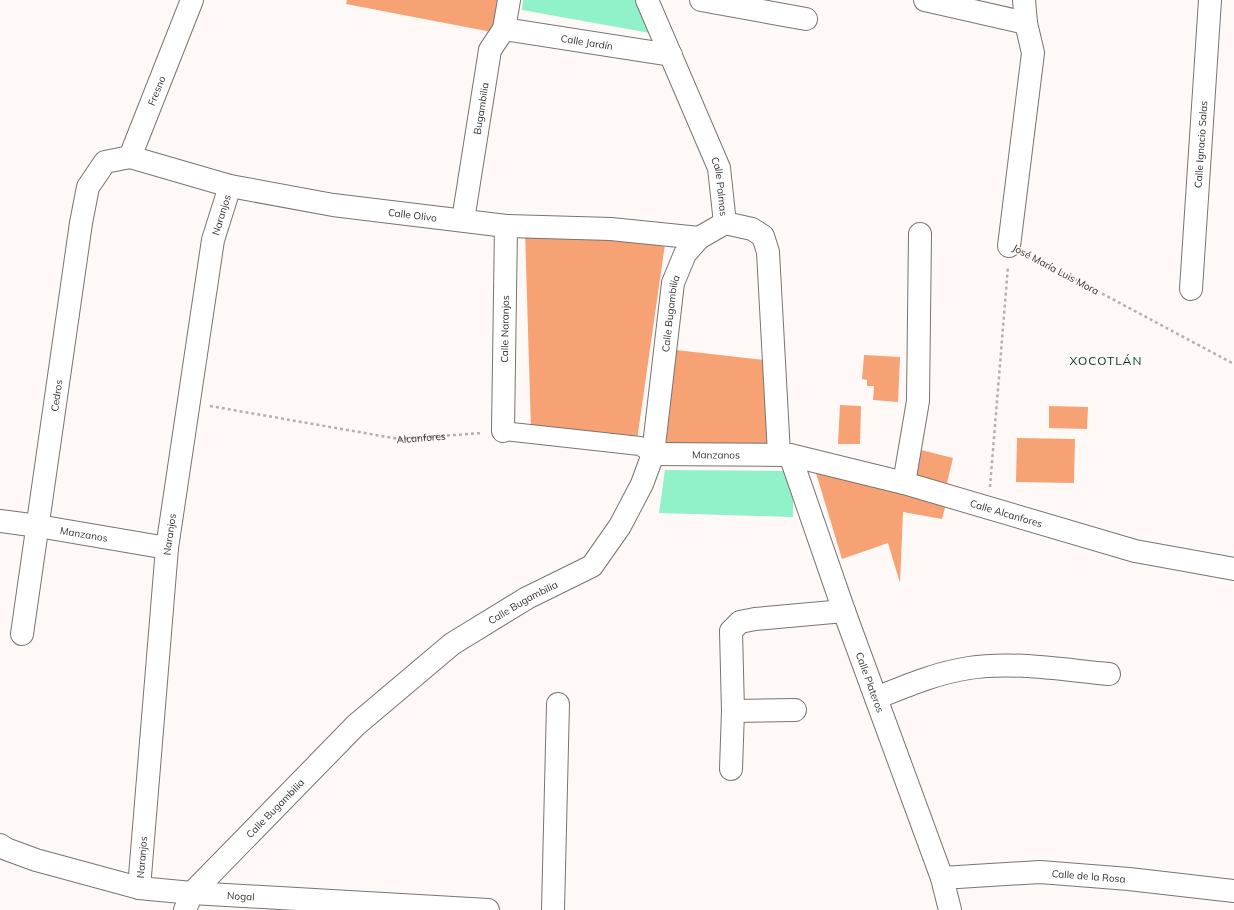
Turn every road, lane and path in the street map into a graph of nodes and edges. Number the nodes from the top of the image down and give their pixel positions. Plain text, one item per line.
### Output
1 (192, 0) edge
2 (509, 0) edge
3 (647, 0) edge
4 (701, 0) edge
5 (925, 0) edge
6 (1024, 0) edge
7 (1210, 0) edge
8 (806, 19) dead end
9 (1026, 23) junction
10 (504, 29) junction
11 (670, 55) junction
12 (130, 157) junction
13 (230, 186) junction
14 (463, 220) junction
15 (725, 223) junction
16 (506, 226) junction
17 (920, 234) dead end
18 (699, 238) junction
19 (1009, 246) junction
20 (1192, 289) dead end
21 (1234, 364) edge
22 (190, 402) junction
23 (502, 431) junction
24 (653, 454) junction
25 (785, 454) junction
26 (904, 483) junction
27 (989, 509) junction
28 (0, 521) edge
29 (38, 526) junction
30 (167, 548) junction
31 (1234, 569) edge
32 (844, 610) junction
33 (22, 634) dead end
34 (1109, 674) dead end
35 (876, 698) junction
36 (558, 704) dead end
37 (795, 710) dead end
38 (733, 711) junction
39 (731, 769) dead end
40 (0, 845) edge
41 (942, 878) junction
42 (139, 888) junction
43 (1234, 891) edge
44 (189, 902) edge
45 (488, 910) edge
46 (553, 910) edge
47 (950, 910) edge

1 - 12 street, Fresno
2 - 10 street, Bugambilia
3 - 11 street, Calle Palmas
4 - 8 street
5 - 9 street
6 - 9 street, José María Luis Mora
7 - 20 street, Calle Ignacio Salas
9 - 19 street, José María Luis Mora
10 - 11 street, Calle Jardín
10 - 14 street, Bugambilia
11 - 15 street, Calle Palmas
12 - 13 street, Calle Olivo
12 - 29 street, Cedros
13 - 14 street, Calle Olivo
13 - 22 street, Naranjos
14 - 16 street, Calle Olivo
15 - 18 street, Calle Bugambilia
15 - 25 street, Calle Palmas
16 - 18 street, Calle Olivo
16 - 23 street, Calle Naranjos
17 - 26 street
18 - 24 street, Calle Bugambilia
19 - 21 path, José María Luis Mora
19 - 27 path
22 - 23 path, Alcanfores
22 - 30 street, Naranjos
23 - 24 street
24 - 25 street, Manzanos
24 - 44 street, Calle Bugambilia
25 - 26 street, Calle Alcanfores
25 - 32 street, Calle Plateros
26 - 27 street, Calle Alcanfores
27 - 31 street, Calle Alcanfores
28 - 29 street, Manzanos
29 - 30 street, Manzanos
29 - 33 street, Cedros
30 - 42 street, Naranjos
32 - 35 street, Calle Plateros
32 - 38 street
34 - 35 street
35 - 41 street, Calle Plateros
36 - 46 street
37 - 38 street
38 - 39 street
40 - 42 street, Nogal
41 - 43 street, Calle de la Rosa
41 - 47 street, Calle Plateros
42 - 44 street, Nogal
44 - 45 street, Nogal

